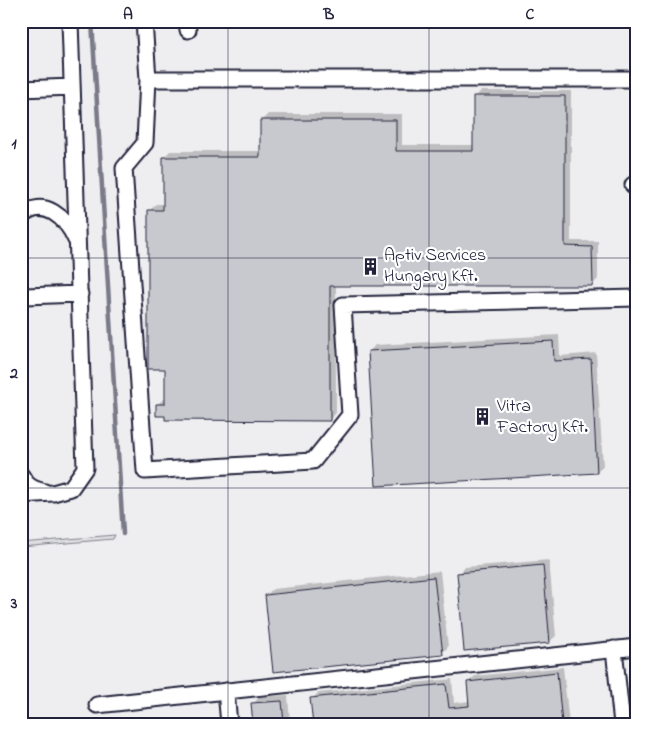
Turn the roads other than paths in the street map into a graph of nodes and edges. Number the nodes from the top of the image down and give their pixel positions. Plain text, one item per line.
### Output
1 (70, 21) edge
2 (144, 21) edge
3 (148, 79) junction
4 (637, 79) edge
5 (72, 87) junction
6 (21, 89) edge
7 (75, 179) junction
8 (56, 213) junction
9 (21, 217) edge
10 (78, 243) junction
11 (80, 294) junction
12 (26, 296) dead end
13 (637, 298) edge
14 (21, 475) edge
15 (54, 493) junction
16 (21, 495) edge
17 (637, 647) edge
18 (614, 650) junction
19 (226, 691) junction
20 (97, 705) dead end
21 (229, 724) edge
22 (622, 724) edge

1 - 5 lane
2 - 3 lane
3 - 4 lane
3 - 13 lane
5 - 6 lane
5 - 7 lane
7 - 8 lane
7 - 10 lane
8 - 9 lane
8 - 10 lane
10 - 11 lane
11 - 12 lane
11 - 15 lane
14 - 15 lane
15 - 16 lane
17 - 18 lane
18 - 19 lane
18 - 22 lane
19 - 20 lane
19 - 21 lane

